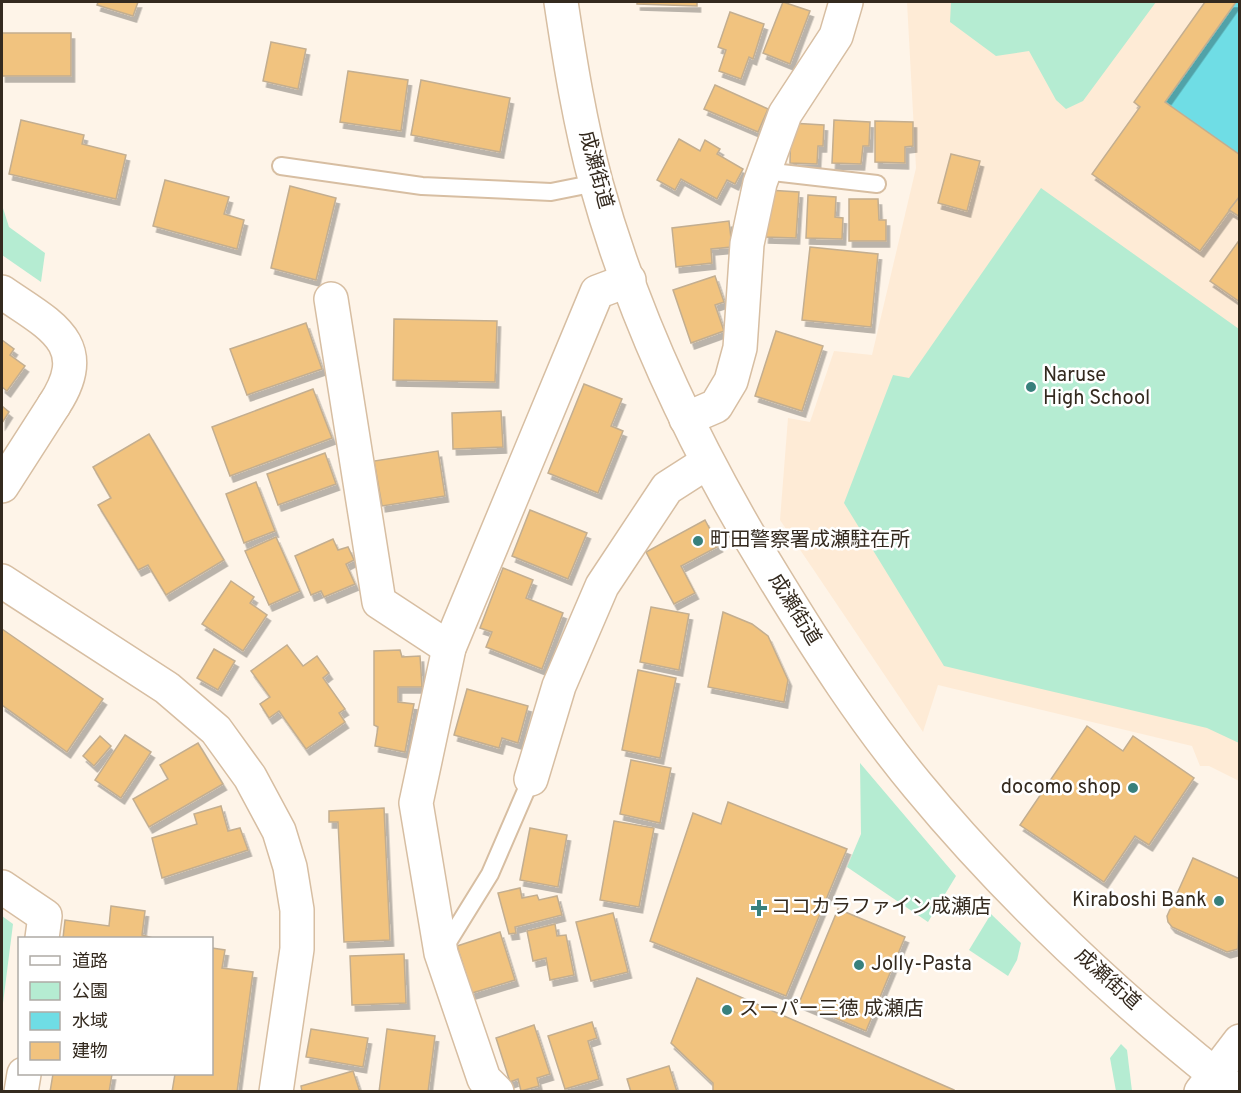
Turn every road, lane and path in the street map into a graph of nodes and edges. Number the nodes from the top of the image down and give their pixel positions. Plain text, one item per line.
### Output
1 (561, 2) edge
2 (846, 2) edge
3 (281, 166) dead end
4 (764, 171) junction
5 (596, 183) junction
6 (877, 184) dead end
7 (629, 280) junction
8 (2, 292) edge
9 (330, 299) dead end
10 (686, 419) junction
11 (706, 463) junction
12 (2, 486) edge
13 (2, 581) edge
14 (449, 648) junction
15 (531, 779) joint
16 (2, 887) edge
17 (42, 937) edge
18 (441, 953) junction
19 (1239, 1041) edge
20 (24, 1075) edge
21 (1217, 1086) edge
22 (487, 1087) edge
23 (21, 1092) edge
24 (276, 1092) edge

1 - 5 street, 成瀬街道
2 - 4 street
3 - 5 lane
4 - 6 lane
4 - 10 street
5 - 7 street, 成瀬街道
7 - 10 street, 成瀬街道
7 - 14 street
8 - 12 street
9 - 14 street
10 - 11 street, 成瀬街道
11 - 15 street
11 - 21 street, 成瀬街道
13 - 24 street
14 - 18 street
15 - 18 lane
16 - 17 street
18 - 22 street
19 - 21 street
20 - 23 street

